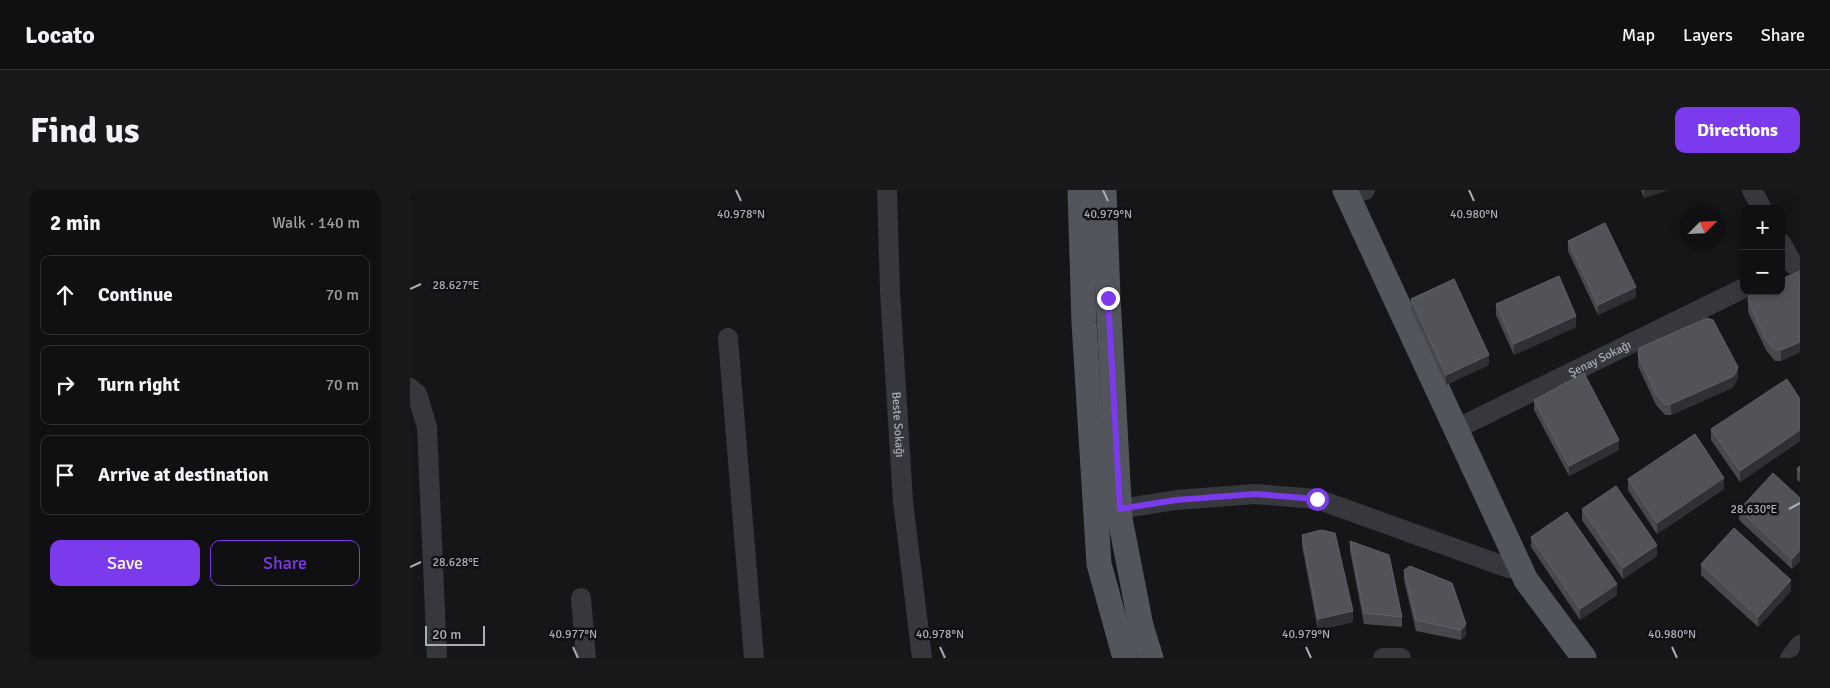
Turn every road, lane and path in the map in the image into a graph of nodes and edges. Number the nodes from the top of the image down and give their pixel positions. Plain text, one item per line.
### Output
1 (887, 190) edge
2 (1080, 190) edge
3 (1104, 190) edge
4 (1752, 190) edge
5 (1352, 192) edge
6 (1760, 205) edge
7 (1784, 250) edge
8 (1791, 265) edge
9 (1740, 290) edge
10 (728, 338) dead end
11 (410, 388) edge
12 (1456, 429) junction
13 (1120, 509) junction
14 (1521, 569) junction
15 (581, 598) dead end
16 (1800, 646) edge
17 (437, 658) edge
18 (586, 658) edge
19 (754, 658) edge
20 (922, 658) edge
21 (1125, 658) edge
22 (1151, 658) edge
23 (1383, 658) edge
24 (1401, 658) edge
25 (1584, 658) edge
26 (1790, 658) edge

1 - 20 street, Beste Sokağı
2 - 21 main road
3 - 13 main road
4 - 6 street
5 - 12 main road
7 - 8 street
9 - 12 street, Şenay Sokağı
10 - 19 street
11 - 17 street
12 - 14 main road
13 - 14 street
13 - 22 main road
14 - 25 main road
15 - 18 street
16 - 26 street
23 - 24 street

